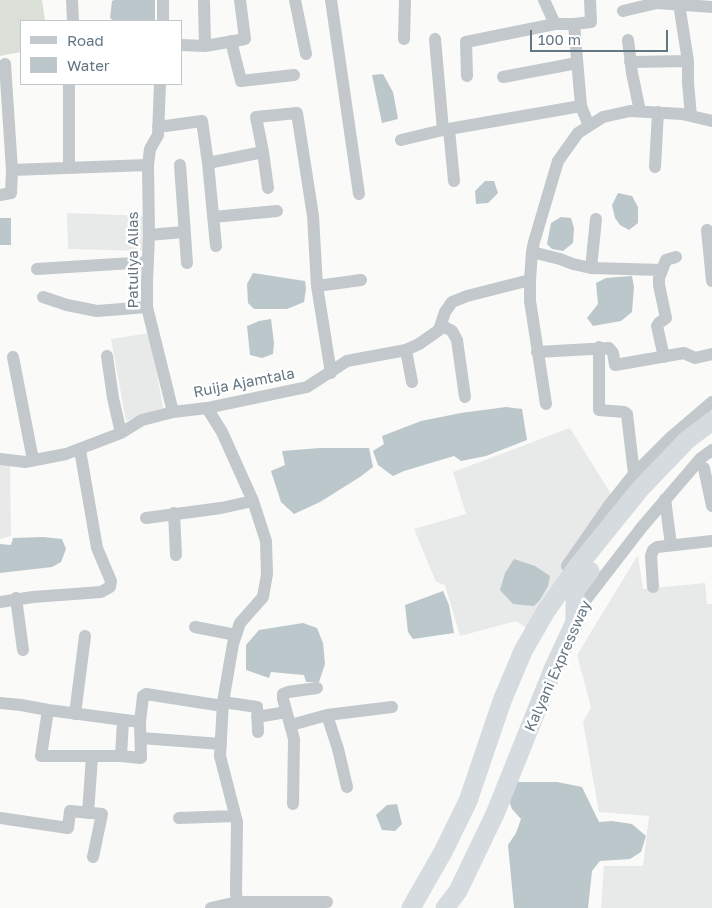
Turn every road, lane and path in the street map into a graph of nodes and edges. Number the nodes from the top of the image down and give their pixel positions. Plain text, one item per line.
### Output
1 (72, 0) edge
2 (163, 0) edge
3 (240, 0) edge
4 (295, 0) edge
5 (331, 0) edge
6 (405, 0) edge
7 (544, 0) edge
8 (590, 0) edge
9 (204, 2) dead end
10 (656, 2) edge
11 (679, 4) junction
12 (712, 7) edge
13 (624, 11) dead end
14 (73, 20) edge
15 (163, 20) edge
16 (555, 24) junction
17 (574, 24) junction
18 (435, 38) dead end
19 (404, 39) dead end
20 (628, 40) dead end
21 (231, 41) junction
22 (182, 45) edge
23 (205, 46) junction
24 (306, 54) dead end
25 (688, 61) junction
26 (630, 62) junction
27 (577, 63) junction
28 (5, 64) dead end
29 (294, 75) dead end
30 (467, 76) dead end
31 (503, 77) dead end
32 (69, 85) edge
33 (160, 85) edge
34 (4, 99) edge
35 (581, 106) junction
36 (640, 111) junction
37 (658, 112) junction
38 (691, 116) junction
39 (712, 121) edge
40 (589, 126) junction
41 (158, 128) junction
42 (446, 130) junction
43 (401, 140) dead end
44 (263, 152) junction
45 (208, 163) junction
46 (148, 165) junction
47 (180, 165) dead end
48 (655, 167) dead end
49 (69, 168) junction
50 (12, 170) junction
51 (454, 181) dead end
52 (268, 188) dead end
53 (359, 194) dead end
54 (0, 195) edge
55 (277, 211) dead end
56 (213, 217) junction
57 (596, 219) dead end
58 (707, 230) dead end
59 (184, 232) junction
60 (149, 234) junction
61 (216, 246) dead end
62 (532, 252) junction
63 (676, 257) dead end
64 (148, 262) junction
65 (187, 263) dead end
66 (591, 268) junction
67 (37, 269) dead end
68 (662, 270) junction
69 (361, 280) dead end
70 (530, 280) junction
71 (712, 281) edge
72 (317, 286) junction
73 (43, 297) dead end
74 (147, 307) junction
75 (441, 325) junction
76 (599, 347) junction
77 (406, 350) junction
78 (537, 352) junction
79 (712, 354) edge
80 (107, 356) dead end
81 (13, 357) dead end
82 (664, 357) junction
83 (331, 372) junction
84 (412, 382) dead end
85 (465, 396) dead end
86 (712, 402) edge
87 (546, 404) dead end
88 (207, 408) junction
89 (173, 412) junction
90 (712, 421) edge
91 (121, 433) junction
92 (712, 434) edge
93 (80, 450) junction
94 (712, 450) edge
95 (0, 459) edge
96 (33, 460) junction
97 (706, 463) edge
98 (634, 474) junction
99 (665, 500) junction
100 (253, 501) junction
101 (712, 506) edge
102 (174, 513) junction
103 (146, 518) dead end
104 (712, 541) edge
105 (671, 545) junction
106 (176, 555) dead end
107 (653, 587) dead end
108 (16, 598) junction
109 (0, 602) edge
110 (546, 611) junction
111 (575, 622) junction
112 (195, 627) dead end
113 (236, 635) junction
114 (85, 636) dead end
115 (23, 650) dead end
116 (317, 688) dead end
117 (0, 703) edge
118 (223, 704) junction
119 (392, 708) dead end
120 (48, 710) junction
121 (286, 712) junction
122 (75, 714) junction
123 (327, 716) junction
124 (257, 717) junction
125 (122, 721) junction
126 (140, 722) junction
127 (291, 725) junction
128 (258, 732) dead end
129 (141, 738) junction
130 (221, 744) junction
131 (121, 756) junction
132 (92, 757) junction
133 (347, 787) dead end
134 (294, 804) dead end
135 (88, 813) junction
136 (235, 816) junction
137 (0, 818) edge
138 (179, 818) dead end
139 (93, 857) dead end
140 (327, 902) dead end
141 (238, 905) edge
142 (211, 908) edge
143 (411, 908) edge
144 (445, 908) edge

1 - 14 street
2 - 15 street
3 - 21 street
4 - 24 street
5 - 53 street
6 - 19 street
7 - 16 street
8 - 17 street
9 - 23 street
10 - 11 street
10 - 13 street
11 - 12 street
11 - 25 street
16 - 17 street
16 - 30 street
17 - 27 street
18 - 42 street
20 - 26 street
21 - 23 street
21 - 29 street
22 - 23 street
25 - 26 street
25 - 38 street
26 - 36 street
27 - 31 street
27 - 35 street
28 - 34 street
32 - 49 street
33 - 41 street, Patuliya Alias
34 - 50 street
35 - 40 street
35 - 42 street
36 - 37 street
36 - 40 street
37 - 38 street
37 - 48 street
38 - 39 street
40 - 62 street
41 - 45 street
41 - 46 street, Patuliya Alias
42 - 43 street
42 - 51 street
44 - 45 street
44 - 52 street
44 - 72 street
45 - 56 street
46 - 49 street
46 - 60 street, Patuliya Alias
47 - 59 street
49 - 50 street
50 - 54 street
55 - 56 street
56 - 61 street
57 - 66 street
58 - 71 street
59 - 60 street
59 - 65 street
60 - 64 street, Patuliya Alias
62 - 66 street
62 - 70 street
63 - 68 street
64 - 67 street
64 - 74 street, Patuliya Alias
66 - 68 street
68 - 82 street
69 - 72 street
70 - 75 street, Ruija Ajamtala
70 - 78 street
72 - 83 street
73 - 74 street
74 - 89 street, Patuliya Alias
75 - 77 street, Ruija Ajamtala
75 - 85 street
76 - 78 street
76 - 82 street
76 - 98 street
77 - 83 street, Ruija Ajamtala
77 - 84 street
78 - 87 street
79 - 82 street
80 - 91 street
81 - 96 street
83 - 88 street, Ruija Ajamtala
86 - 98 street, Kalyani Expressway
88 - 89 street, Ruija Ajamtala
88 - 100 street
89 - 91 street, Ruija Ajamtala
90 - 110 highway, Kalyani Expressway
91 - 93 street, Ruija Ajamtala
92 - 111 highway, Kalyani Expressway
93 - 96 street, Ruija Ajamtala
93 - 108 street
94 - 97 street, Kalyani Expressway
95 - 96 street, Ruija Ajamtala
97 - 99 street, Kalyani Expressway
97 - 101 street
98 - 110 street, Kalyani Expressway
99 - 105 street
99 - 111 street, Kalyani Expressway
100 - 102 street
100 - 113 street
102 - 103 street
102 - 106 street
104 - 105 street
105 - 107 street
108 - 109 street
108 - 115 street
110 - 143 highway, Kalyani Expressway
111 - 144 highway, Kalyani Expressway
112 - 113 street
113 - 118 street
114 - 122 street
116 - 121 street
117 - 120 street
118 - 124 street
118 - 126 street
118 - 130 street
119 - 123 street
120 - 122 street
120 - 132 street
121 - 124 street
121 - 127 street
122 - 125 street
123 - 127 street
123 - 133 street
124 - 128 street
125 - 126 street
125 - 131 street
126 - 129 street
127 - 134 street
129 - 130 street
129 - 131 street
130 - 136 street
131 - 132 street
132 - 135 street
135 - 137 street
135 - 139 street
136 - 138 street
136 - 141 street
140 - 141 street
141 - 142 street

